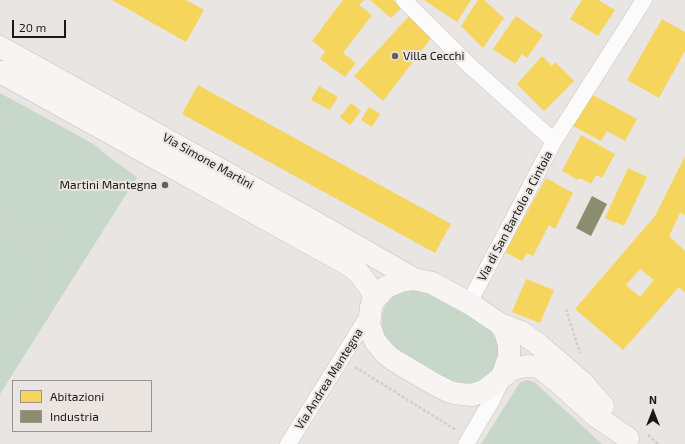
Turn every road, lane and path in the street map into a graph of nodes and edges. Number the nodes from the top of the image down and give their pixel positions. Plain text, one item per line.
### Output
1 (404, 0) edge
2 (644, 0) edge
3 (0, 47) edge
4 (0, 72) edge
5 (12, 97) dead end
6 (0, 123) edge
7 (554, 141) junction
8 (0, 221) edge
9 (50, 228) dead end
10 (32, 243) junction
11 (414, 279) junction
12 (469, 303) junction
13 (372, 307) junction
14 (500, 324) junction
15 (0, 351) edge
16 (350, 364) dead end
17 (502, 377) junction
18 (463, 438) edge
19 (631, 441) edge
20 (288, 444) edge

1 - 7 street, Via di San Bartolo a Cintoia
2 - 7 street
3 - 11 street, Via Simone Martini
4 - 13 street, Via Simone Martini
5 - 6 path
7 - 12 street, Via di San Bartolo a Cintoia
8 - 10 path
9 - 10 path
10 - 15 path
11 - 12 street, Via Simone Martini
11 - 13 street, Via Simone Martini
12 - 14 street, Via Simone Martini
13 - 17 street, Via Simone Martini
13 - 20 street, Via Andrea Mantegna
14 - 17 street
14 - 19 street, Via Simone Martini
16 - 18 path
17 - 18 street
17 - 19 street, Via Simone Martini

